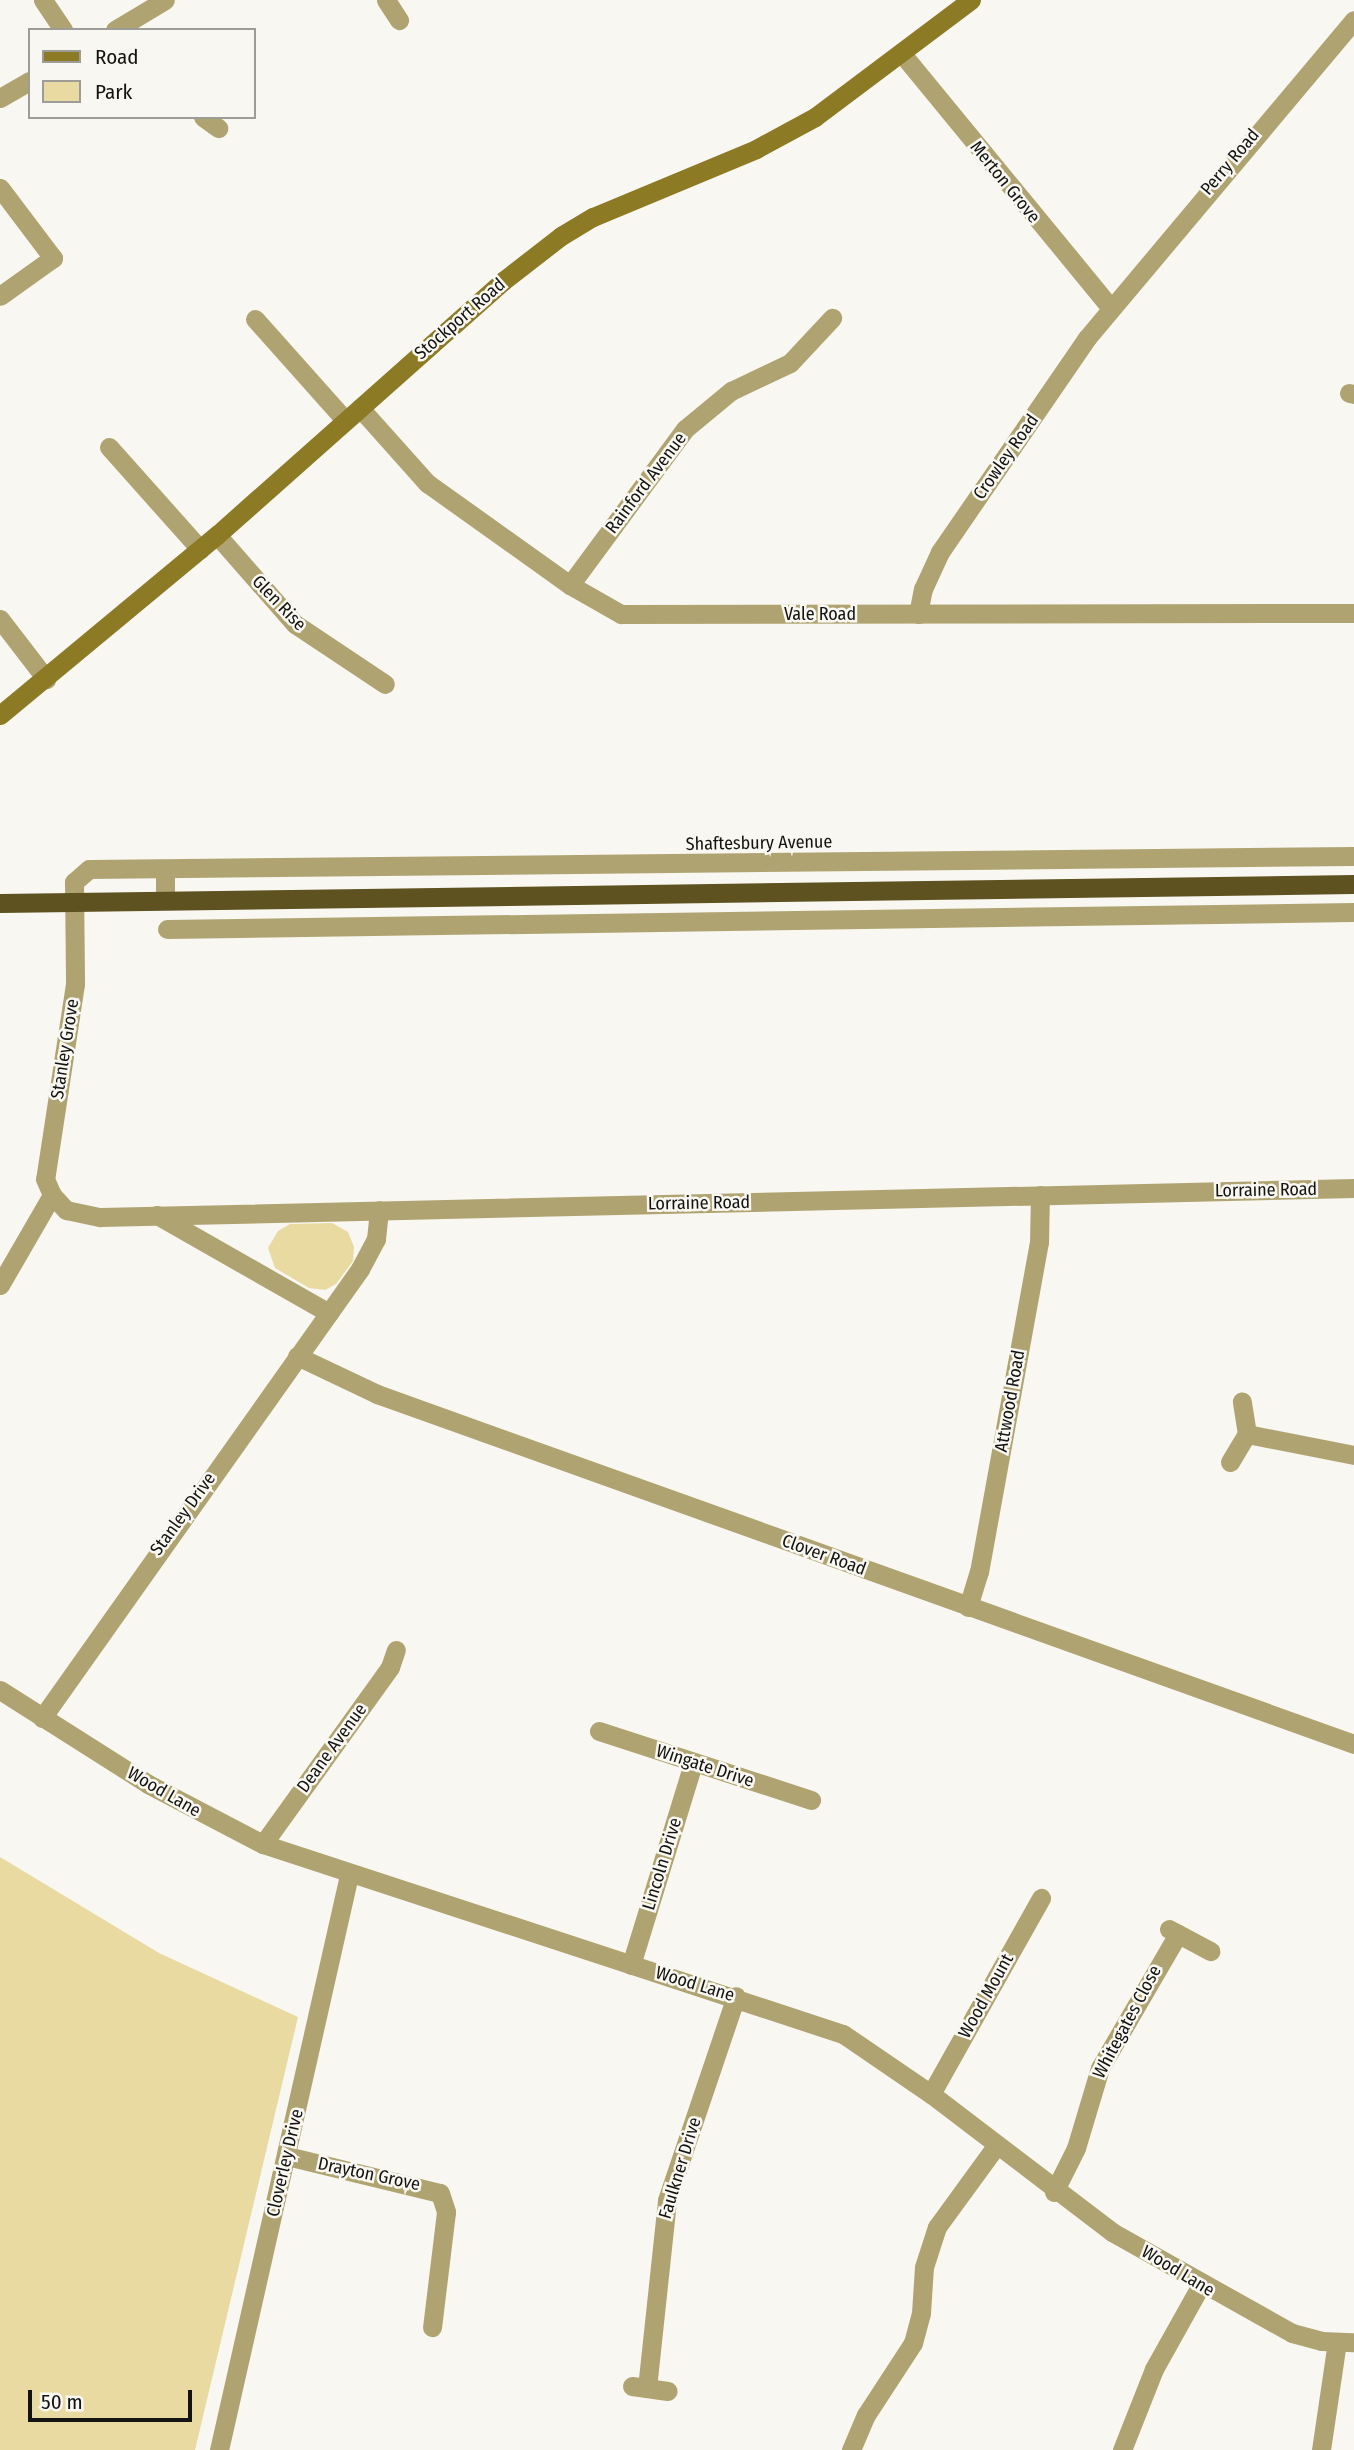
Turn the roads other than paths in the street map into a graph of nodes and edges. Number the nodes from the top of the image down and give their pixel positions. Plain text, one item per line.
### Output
1 (43, 0) edge
2 (165, 0) edge
3 (386, 0) edge
4 (971, 0) edge
5 (1354, 20) edge
6 (399, 21) dead end
7 (62, 28) edge
8 (124, 28) edge
9 (903, 55) junction
10 (28, 82) edge
11 (0, 97) edge
12 (0, 188) edge
13 (0, 296) edge
14 (1110, 307) junction
15 (832, 318) dead end
16 (255, 319) dead end
17 (352, 414) junction
18 (109, 447) dead end
19 (217, 535) junction
20 (200, 549) junction
21 (570, 585) junction
22 (1354, 613) edge
23 (918, 614) junction
24 (0, 619) edge
25 (46, 678) junction
26 (385, 684) dead end
27 (0, 715) edge
28 (1354, 856) edge
29 (165, 870) junction
30 (1354, 884) edge
31 (233, 898) junction
32 (174, 900) junction
33 (73, 901) junction
34 (0, 903) edge
35 (1354, 912) edge
36 (234, 926) junction
37 (1354, 1188) edge
38 (52, 1195) junction
39 (1040, 1195) junction
40 (379, 1210) junction
41 (156, 1215) junction
42 (0, 1285) edge
43 (329, 1313) junction
44 (297, 1356) junction
45 (1242, 1401) dead end
46 (1247, 1434) junction
47 (1354, 1455) edge
48 (1230, 1462) dead end
49 (968, 1607) junction
50 (396, 1650) dead end
51 (0, 1690) edge
52 (42, 1718) junction
53 (599, 1731) dead end
54 (1354, 1744) edge
55 (692, 1763) junction
56 (811, 1800) dead end
57 (263, 1844) junction
58 (349, 1875) junction
59 (1041, 1898) dead end
60 (1210, 1951) dead end
61 (631, 1965) junction
62 (736, 1996) junction
63 (931, 2094) junction
64 (996, 2146) junction
65 (287, 2157) junction
66 (1054, 2192) junction
67 (1200, 2285) junction
68 (432, 2327) dead end
69 (1345, 2342) edge
70 (668, 2391) dead end
71 (219, 2450) edge
72 (851, 2450) edge
73 (1122, 2450) edge
74 (1321, 2450) edge

1 - 7 street
2 - 8 street
3 - 6 street
4 - 9 main road, Stockport Road
5 - 14 street, Perry Road
9 - 14 street, Merton Grove
9 - 17 main road, Stockport Road
10 - 11 street
12 - 13 street
14 - 23 street, Crowley Road
15 - 21 street, Rainford Avenue
16 - 17 street, Vale Road
17 - 19 main road, Stockport Road
17 - 21 street, Vale Road
18 - 20 street
19 - 20 main road, Stockport Road
19 - 26 street, Glen Rise
20 - 25 main road, Stockport Road
21 - 23 street, Vale Road
22 - 23 street, Vale Road
24 - 25 street
25 - 27 main road, Stockport Road
28 - 29 street, Shaftesbury Avenue
29 - 32 street
29 - 33 street, Shaftesbury Avenue
30 - 31 highway
31 - 32 highway
31 - 36 street
32 - 33 highway
32 - 36 street
33 - 34 highway
33 - 38 street, Stanley Grove
35 - 36 street
37 - 39 street, Lorraine Road
38 - 41 street, Lorraine Road
38 - 42 street
39 - 40 street, Lorraine Road
39 - 49 street, Attwood Road
40 - 41 street, Lorraine Road
40 - 43 street, Stanley Drive
41 - 43 street
43 - 44 street, Stanley Drive
44 - 49 street, Clover Road
44 - 52 street, Stanley Drive
45 - 46 street
46 - 47 street
46 - 48 street
49 - 54 street, Clover Road
50 - 57 street, Deane Avenue
51 - 52 street, Wood Lane
52 - 57 street, Wood Lane
53 - 55 street, Wingate Drive
55 - 56 street, Wingate Drive
55 - 61 street, Lincoln Drive
57 - 58 street, Wood Lane
58 - 61 street, Wood Lane
58 - 65 street, Cloverley Drive
59 - 63 street, Wood Mount
60 - 66 street, Whitegates Close
61 - 62 street, Wood Lane
62 - 63 street, Wood Lane
62 - 70 street, Faulkner Drive
63 - 64 street, Wood Lane
64 - 66 street, Wood Lane
64 - 72 street
65 - 68 street, Drayton Grove
65 - 71 street, Cloverley Drive
66 - 67 street, Wood Lane
67 - 69 street, Wood Lane
67 - 73 street
69 - 74 street

